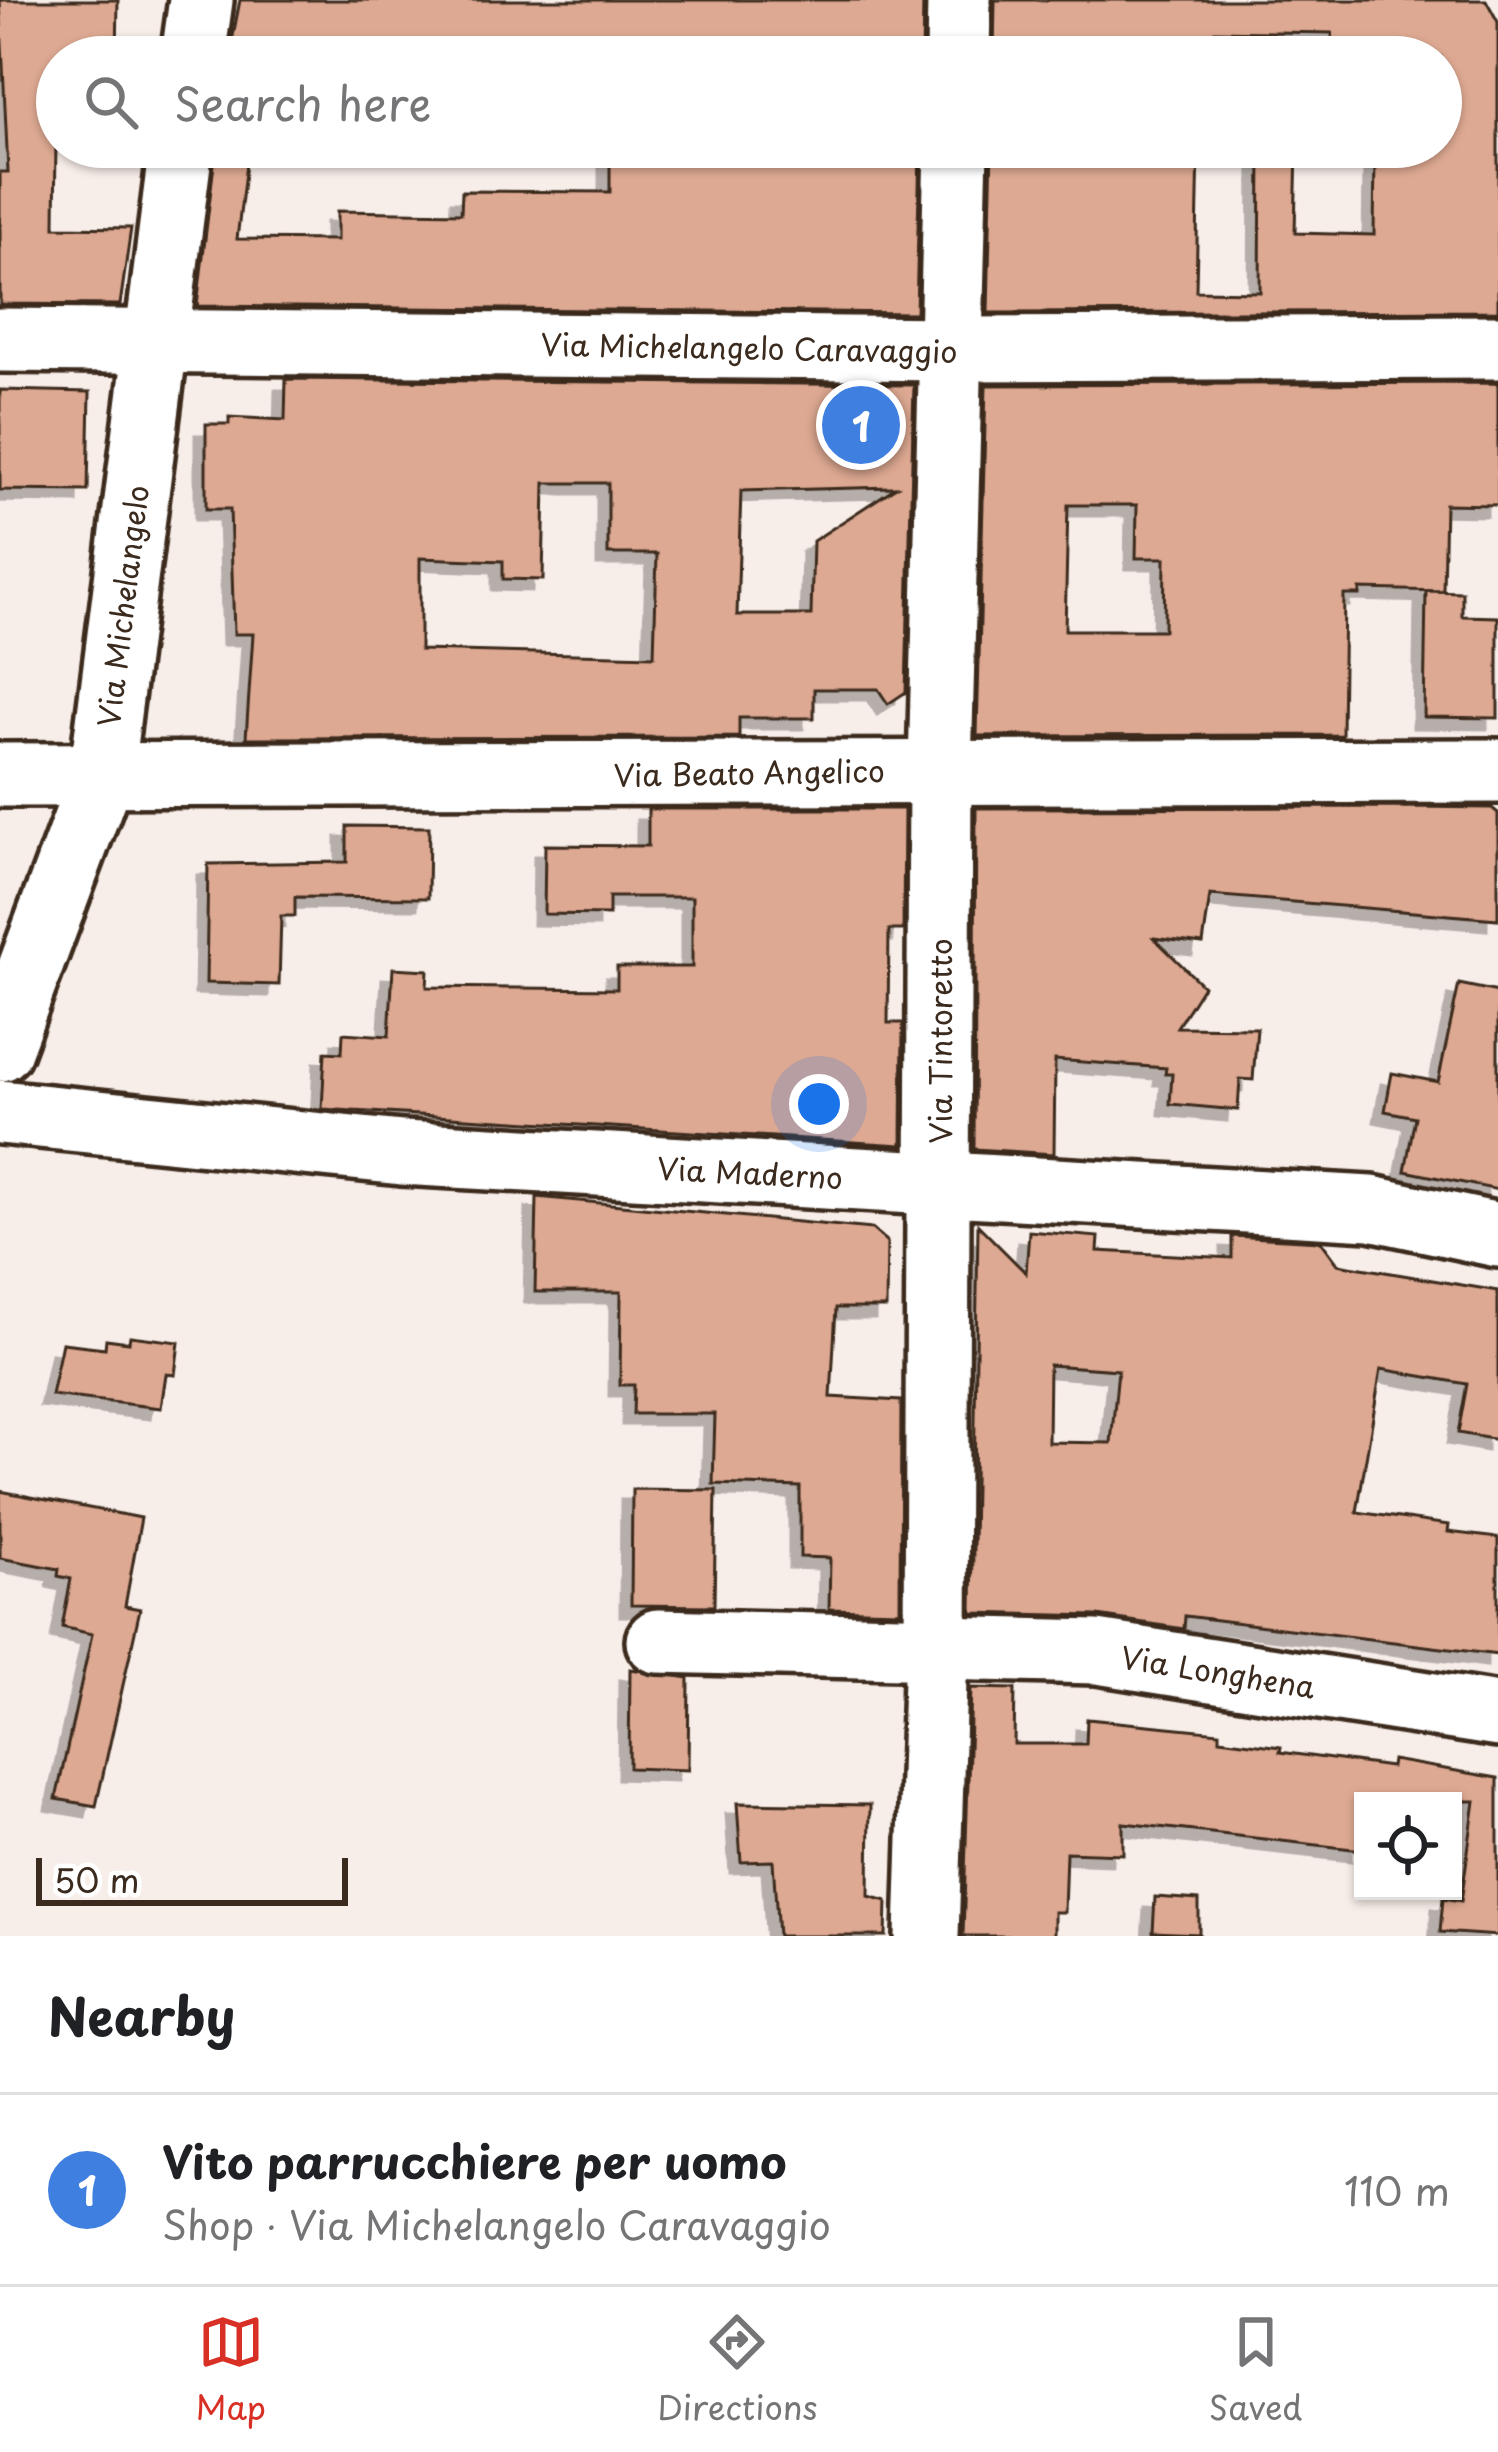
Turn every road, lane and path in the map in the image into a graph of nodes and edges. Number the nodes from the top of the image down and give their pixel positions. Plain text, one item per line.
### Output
1 (201, 0) edge
2 (959, 0) edge
3 (196, 36) edge
4 (958, 36) edge
5 (178, 168) edge
6 (956, 168) edge
7 (0, 340) edge
8 (154, 342) junction
9 (1498, 347) edge
10 (952, 349) junction
11 (940, 770) junction
12 (1498, 771) edge
13 (0, 776) edge
14 (101, 778) junction
15 (0, 1049) edge
16 (0, 1112) edge
17 (939, 1182) junction
18 (1498, 1235) edge
19 (658, 1641) dead end
20 (936, 1647) junction
21 (1498, 1715) edge
22 (927, 1936) edge

1 - 3 street
2 - 4 street
5 - 8 street, Via Michelangelo
6 - 10 street, Via Tintoretto
7 - 8 street, Via Michelangelo Caravaggio
8 - 10 street, Via Michelangelo Caravaggio
8 - 14 street, Via Michelangelo
9 - 10 street, Via Michelangelo Caravaggio
10 - 11 street, Via Tintoretto
11 - 12 street, Via Beato Angelico
11 - 14 street, Via Beato Angelico
11 - 17 street, Via Tintoretto
13 - 14 street, Via Beato Angelico
14 - 15 street, Via Michelangelo
16 - 17 street, Via Maderno
17 - 18 street, Via Maderno
17 - 20 street, Via Tintoretto
19 - 20 street, Via Longhena
20 - 21 street, Via Longhena
20 - 22 street, Via Tintoretto

